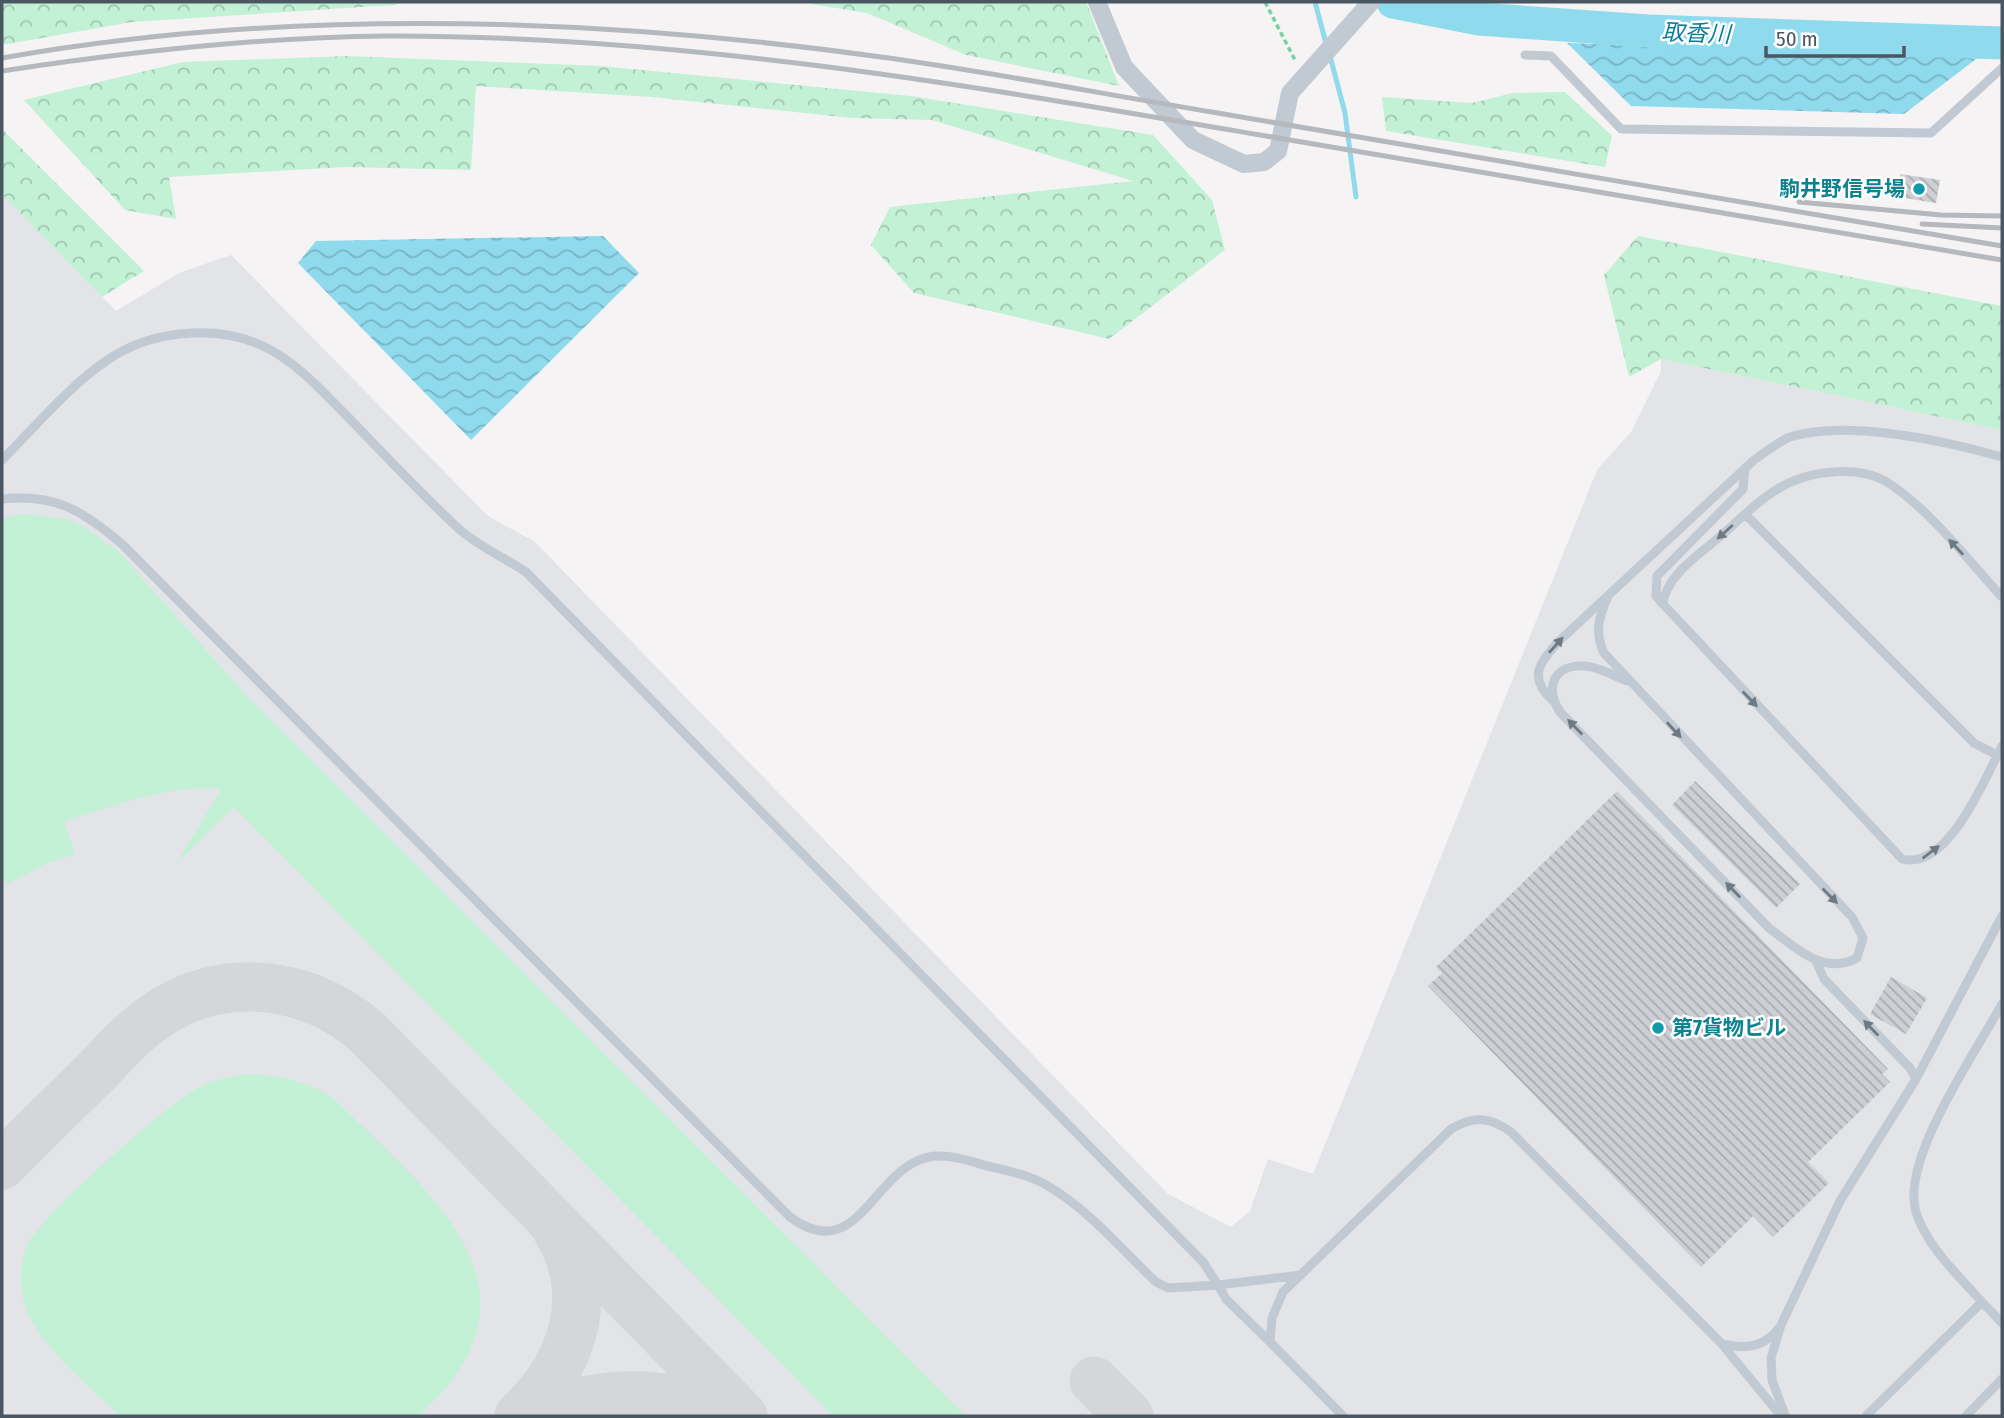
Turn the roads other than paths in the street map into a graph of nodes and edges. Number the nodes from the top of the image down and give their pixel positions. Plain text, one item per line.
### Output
1 (1097, 2) edge
2 (1371, 2) edge
3 (1525, 55) dead end
4 (2002, 68) edge
5 (4, 454) edge
6 (2002, 457) edge
7 (1745, 468) junction
8 (2, 499) edge
9 (1745, 514) junction
10 (2002, 597) edge
11 (1607, 599) junction
12 (1663, 604) junction
13 (1627, 681) junction
14 (1553, 701) junction
15 (2000, 751) edge
16 (2002, 916) edge
17 (1815, 959) junction
18 (2002, 1004) edge
19 (1916, 1079) junction
20 (1301, 1275) junction
21 (1218, 1285) junction
22 (1982, 1302) junction
23 (2002, 1323) edge
24 (1782, 1325) junction
25 (1270, 1342) junction
26 (1721, 1343) junction
27 (2002, 1379) edge
28 (1343, 1416) edge
29 (1783, 1416) edge
30 (1866, 1416) edge
31 (1966, 1416) edge

1 - 2 street
3 - 4 lane
5 - 21 lane
6 - 7 lane
7 - 11 lane
7 - 12 lane
8 - 21 lane
10 -> 9 lane
9 -> 12 lane
9 - 15 lane
11 - 13 lane
14 -> 11 lane
12 -> 15 lane
13 - 14 lane
13 -> 17 lane
17 -> 14 lane
16 - 19 lane
19 -> 17 lane
18 - 22 lane
19 - 24 lane
20 - 21 lane
20 - 25 lane
20 - 26 lane
21 - 25 lane
22 - 23 lane
22 - 30 lane
24 - 26 lane
24 - 29 lane
25 - 28 lane
26 - 29 lane
27 - 31 lane

